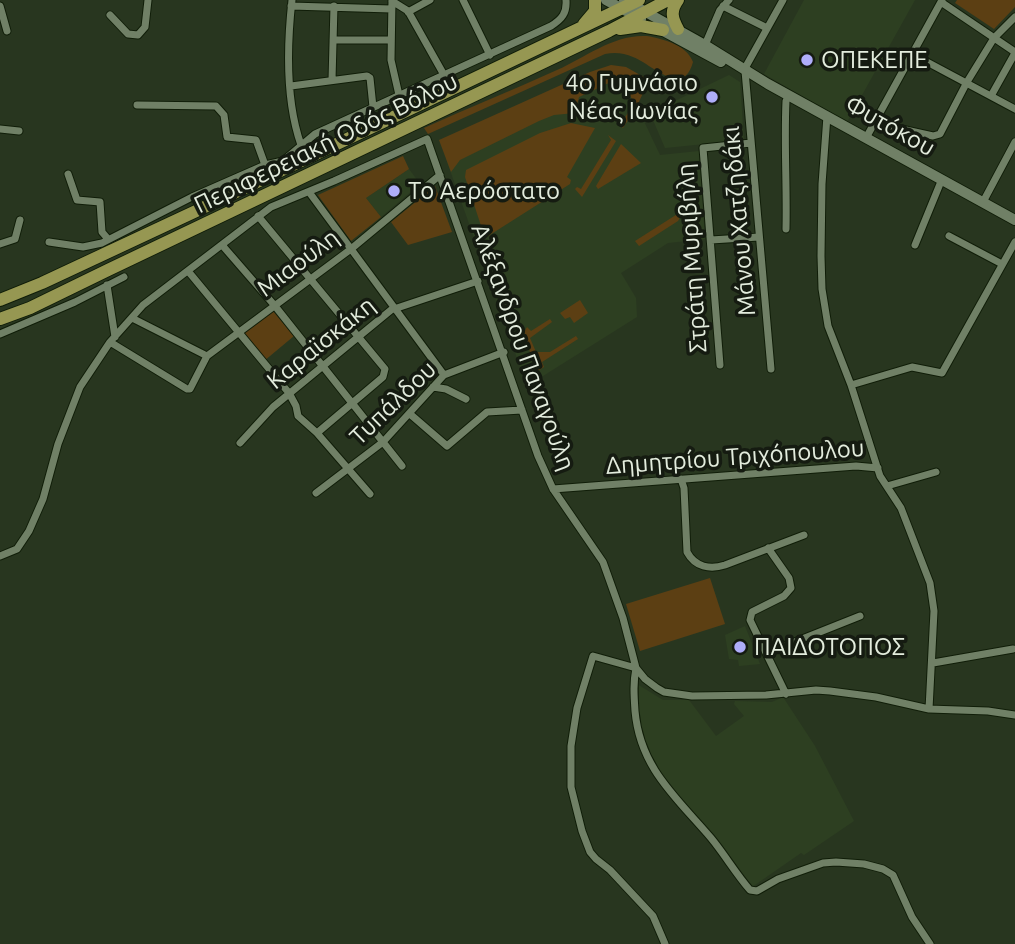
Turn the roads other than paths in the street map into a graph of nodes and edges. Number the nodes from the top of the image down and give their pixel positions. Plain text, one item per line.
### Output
1 (148, 0) edge
2 (430, 0) edge
3 (464, 0) edge
4 (566, 0) edge
5 (595, 0) edge
6 (606, 0) edge
7 (668, 0) edge
8 (678, 0) edge
9 (783, 0) edge
10 (942, 1) edge
11 (292, 3) edge
12 (391, 3) edge
13 (726, 3) edge
14 (329, 4) edge
15 (0, 6) edge
16 (633, 7) edge
17 (408, 12) junction
18 (110, 15) dead end
19 (1015, 18) edge
20 (767, 28) junction
21 (579, 29) junction
22 (663, 30) junction
23 (678, 30) junction
24 (6, 31) dead end
25 (609, 31) junction
26 (994, 38) junction
27 (333, 40) junction
28 (391, 40) junction
29 (705, 45) junction
30 (1015, 52) edge
31 (912, 54) junction
32 (490, 55) junction
33 (744, 70) junction
34 (444, 75) junction
35 (332, 80) junction
36 (967, 82) junction
37 (291, 86) junction
38 (399, 95) junction
39 (789, 95) junction
40 (991, 96) junction
41 (136, 105) dead end
42 (373, 107) junction
43 (1015, 109) edge
44 (827, 116) junction
45 (874, 123) junction
46 (0, 129) edge
47 (19, 131) dead end
48 (866, 138) junction
49 (1015, 142) edge
50 (751, 143) junction
51 (301, 145) junction
52 (265, 165) junction
53 (68, 174) dead end
54 (440, 175) junction
55 (942, 179) junction
56 (309, 192) junction
57 (983, 202) junction
58 (258, 216) junction
59 (20, 220) dead end
60 (1015, 220) edge
61 (786, 229) dead end
62 (949, 236) dead end
63 (759, 237) junction
64 (108, 239) junction
65 (711, 240) junction
66 (49, 242) dead end
67 (1015, 242) edge
68 (0, 244) edge
69 (222, 245) junction
70 (915, 245) dead end
71 (351, 248) junction
72 (1002, 264) junction
73 (188, 271) junction
74 (124, 277) dead end
75 (310, 279) junction
76 (478, 281) junction
77 (107, 285) junction
78 (0, 300) edge
79 (275, 306) junction
80 (395, 308) junction
81 (132, 318) junction
82 (0, 319) edge
83 (239, 333) junction
84 (0, 334) edge
85 (357, 336) junction
86 (112, 340) junction
87 (504, 352) junction
88 (208, 356) junction
89 (720, 365) dead end
90 (323, 366) junction
91 (771, 369) dead end
92 (443, 374) junction
93 (851, 385) junction
94 (433, 387) junction
95 (289, 393) junction
96 (466, 399) dead end
97 (352, 404) junction
98 (522, 410) junction
99 (410, 414) junction
100 (317, 433) junction
101 (383, 442) junction
102 (240, 443) dead end
103 (402, 466) dead end
104 (878, 468) junction
105 (349, 470) junction
106 (936, 472) dead end
107 (681, 479) junction
108 (887, 486) junction
109 (553, 489) junction
110 (316, 493) dead end
111 (370, 494) dead end
112 (804, 535) dead end
113 (768, 548) junction
114 (0, 556) edge
115 (860, 617) dead end
116 (1013, 649) dead end
117 (767, 653) junction
118 (933, 663) junction
119 (636, 668) junction
120 (786, 694) junction
121 (929, 709) junction
122 (1015, 715) edge
123 (665, 944) edge
124 (930, 944) edge

1 - 18 street
2 - 17 street
3 - 32 street
4 - 32 street
5 - 21 main road
6 - 16 street, Φυτόκου
7 - 16 main road, Περιφερειακή Οδός Βόλου
8 - 23 main road
9 - 20 street
10 - 26 street
10 - 31 street
11 - 14 street
11 - 37 street
12 - 14 street
12 - 17 street
12 - 28 street
13 - 20 street
13 - 29 street
14 - 27 street
15 - 24 street
16 - 21 main road, Περιφερειακή Οδός Βόλου
16 - 22 street, Φυτόκου
16 - 23 street, Φυτόκου
16 - 25 main road, Περιφερειακή Οδός Βόλου
17 - 34 street
19 - 26 street
20 - 33 street
21 - 78 main road, Περιφερειακή Οδός Βόλου
22 - 25 main road
22 - 33 street, Φυτόκου
23 - 29 street, Φυτόκου
25 - 82 main road, Περιφερειακή Οδός Βόλου
26 - 30 street
26 - 36 street
27 - 28 street
27 - 35 street
28 - 38 street
29 - 33 street, Φυτόκου
30 - 40 street
31 - 36 street
31 - 45 street
32 - 34 street
33 - 39 street, Φυτόκου
33 - 50 street, Μάνου Χατζηδάκι
34 - 38 street
35 - 37 street
35 - 42 street
36 - 40 street
36 - 45 street
37 - 51 street
38 - 42 street
39 - 44 street, Φυτόκου
39 - 61 street
40 - 43 street
41 - 52 street
42 - 51 street
44 - 48 street, Φυτόκου
44 - 93 street
45 - 48 street
46 - 47 street
48 - 55 street, Φυτόκου
49 - 57 street
50 - 63 street, Μάνου Χατζηδάκι
50 - 65 street, Στράτη Μυριβήλη
51 - 52 street
52 - 64 street
53 - 64 street
54 - 56 street, Αλέξανδρου Παναγούλη
54 - 71 street, Μιαούλη
54 - 76 street, Αλέξανδρου Παναγούλη
55 - 57 street, Φυτόκου
55 - 70 street
56 - 58 street
56 - 71 street
57 - 60 street, Φυτόκου
58 - 69 street
58 - 75 street
59 - 68 street
62 - 72 street
63 - 65 street
63 - 91 street, Μάνου Χατζηδάκι
64 - 66 street
65 - 89 street, Στράτη Μυριβήλη
67 - 72 street
69 - 73 street
69 - 79 street
71 - 75 street, Μιαούλη
71 - 80 street
72 - 93 street
73 - 81 street
73 - 83 street
74 - 77 street
75 - 79 street, Μιαούλη
75 - 85 street
76 - 80 street, Καραϊσκάκη
76 - 87 street, Αλέξανδρου Παναγούλη
77 - 84 street
77 - 86 street
79 - 83 street, Μιαούλη
79 - 90 street
80 - 85 street, Καραϊσκάκη
80 - 92 street
81 - 86 street
81 - 88 street
83 - 88 street, Μιαούλη
83 - 95 street
85 - 90 street, Καραϊσκάκη
85 - 97 street
86 - 88 street, Μιαούλη
86 - 114 street
87 - 92 street, Τυπάλδου
87 - 98 street, Αλέξανδρου Παναγούλη
90 - 95 street, Καραϊσκάκη
90 - 97 street
92 - 94 street, Τυπάλδου
93 - 104 street
94 - 96 street
94 - 99 street, Τυπάλδου
95 - 100 street
95 - 102 street, Καραϊσκάκη
97 - 100 street
97 - 101 street
98 - 99 street
98 - 109 street, Αλέξανδρου Παναγούλη
99 - 101 street, Τυπάλδου
100 - 105 street
101 - 103 street
101 - 105 street, Τυπάλδου
104 - 107 street, Δημητρίου Τριχόπουλου
104 - 108 street
105 - 110 street, Τυπάλδου
105 - 111 street
106 - 108 street
107 - 109 street, Δημητρίου Τριχόπουλου
107 - 113 street
108 - 118 street
109 - 119 street, Αλέξανδρου Παναγούλη
112 - 113 street
113 - 117 street
115 - 117 street
116 - 118 street
117 - 120 street
118 - 121 street
119 - 120 street
119 - 123 street
119 - 124 street, Αλέξανδρου Παναγούλη
120 - 121 street
121 - 122 street

